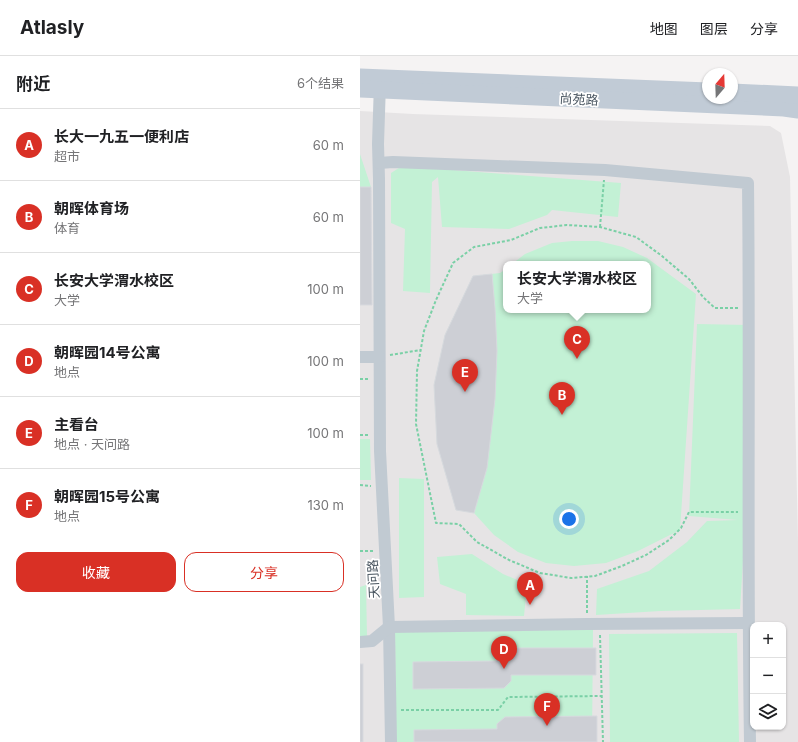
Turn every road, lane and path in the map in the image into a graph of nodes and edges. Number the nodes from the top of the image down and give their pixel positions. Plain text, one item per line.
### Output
1 (360, 77) edge
2 (380, 84) junction
3 (360, 89) edge
4 (702, 91) edge
5 (738, 92) edge
6 (798, 95) edge
7 (798, 110) edge
8 (379, 163) junction
9 (605, 170) junction
10 (600, 227) junction
11 (750, 308) junction
12 (421, 350) junction
13 (379, 356) junction
14 (360, 357) edge
15 (749, 512) junction
16 (587, 576) junction
17 (748, 623) junction
18 (586, 624) junction
19 (600, 624) junction
20 (389, 627) junction
21 (360, 642) edge
22 (601, 696) junction
23 (390, 710) junction
24 (390, 742) edge
25 (603, 742) edge
26 (750, 742) edge

1 - 2 main road, 尚苑路
2 - 3 main road, 尚苑路
2 - 4 main road, 尚苑路
2 - 7 main road, 尚苑路
2 - 8 street, 天问路
5 - 6 main road
8 - 9 street
8 - 13 street, 天问路
9 - 10 path
9 - 11 street
10 - 11 path
10 - 12 path
11 - 15 street
12 - 13 path
12 - 16 path
13 - 14 street
13 - 20 street, 天问路
15 - 16 path
15 - 17 street
16 - 18 path
17 - 19 street
17 - 26 street
18 - 19 street
18 - 20 street
19 - 22 path
20 - 21 street
20 - 23 street, 天问路
22 - 23 path
22 - 25 path
23 - 24 street, 天问路

